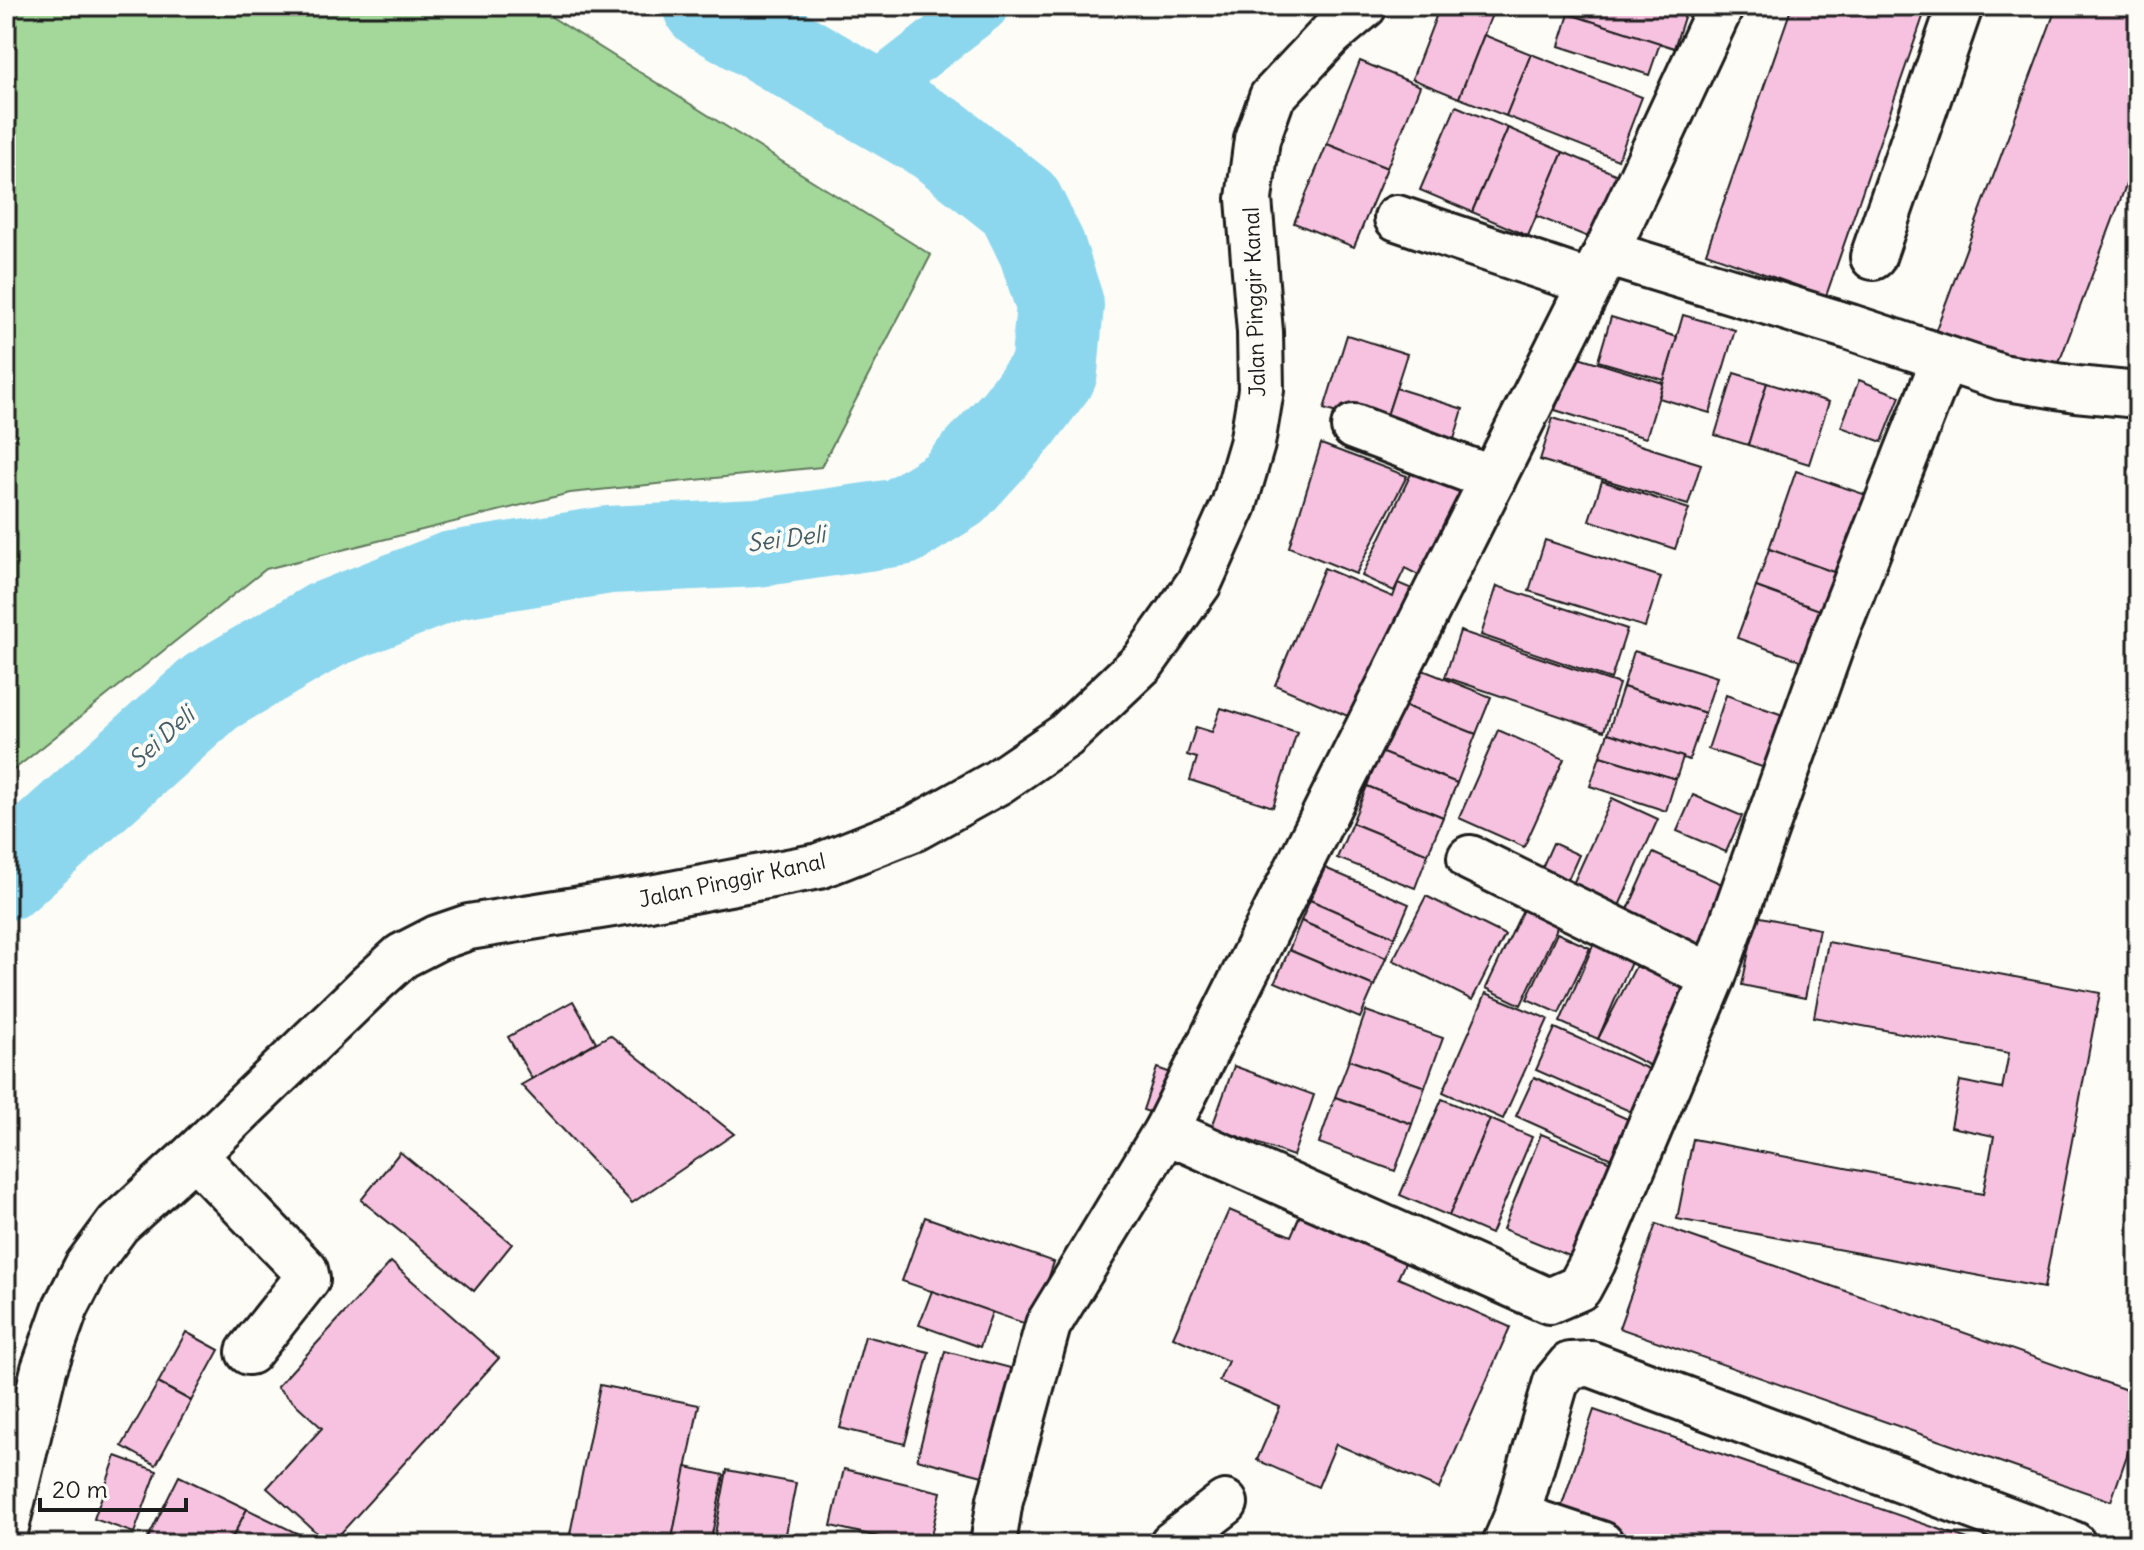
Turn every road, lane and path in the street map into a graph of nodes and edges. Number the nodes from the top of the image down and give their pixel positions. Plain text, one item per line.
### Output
1 (1364, 6) edge
2 (1721, 6) edge
3 (1953, 8) edge
4 (1397, 218) dead end
5 (1873, 257) dead end
6 (1598, 268) junction
7 (1944, 359) junction
8 (2138, 395) edge
9 (1354, 427) dead end
10 (1493, 479) junction
11 (1470, 858) dead end
12 (1713, 977) junction
13 (1166, 1131) junction
14 (194, 1155) junction
15 (249, 1352) dead end
16 (1225, 1503) dead end
17 (6, 1527) edge
18 (1511, 1530) edge
19 (993, 1544) edge
20 (1172, 1544) edge
21 (1601, 1544) edge
22 (2073, 1544) edge

1 - 14 street, Jalan Pinggir Kanal
2 - 6 street
3 - 5 street
4 - 6 street
6 - 7 street
6 - 10 street
7 - 8 street
7 - 12 street
9 - 10 street
10 - 13 street
11 - 12 street
12 - 13 street
13 - 19 street
14 - 15 street
14 - 17 street, Jalan Pinggir Kanal
16 - 20 street
18 - 21 street
18 - 22 street

